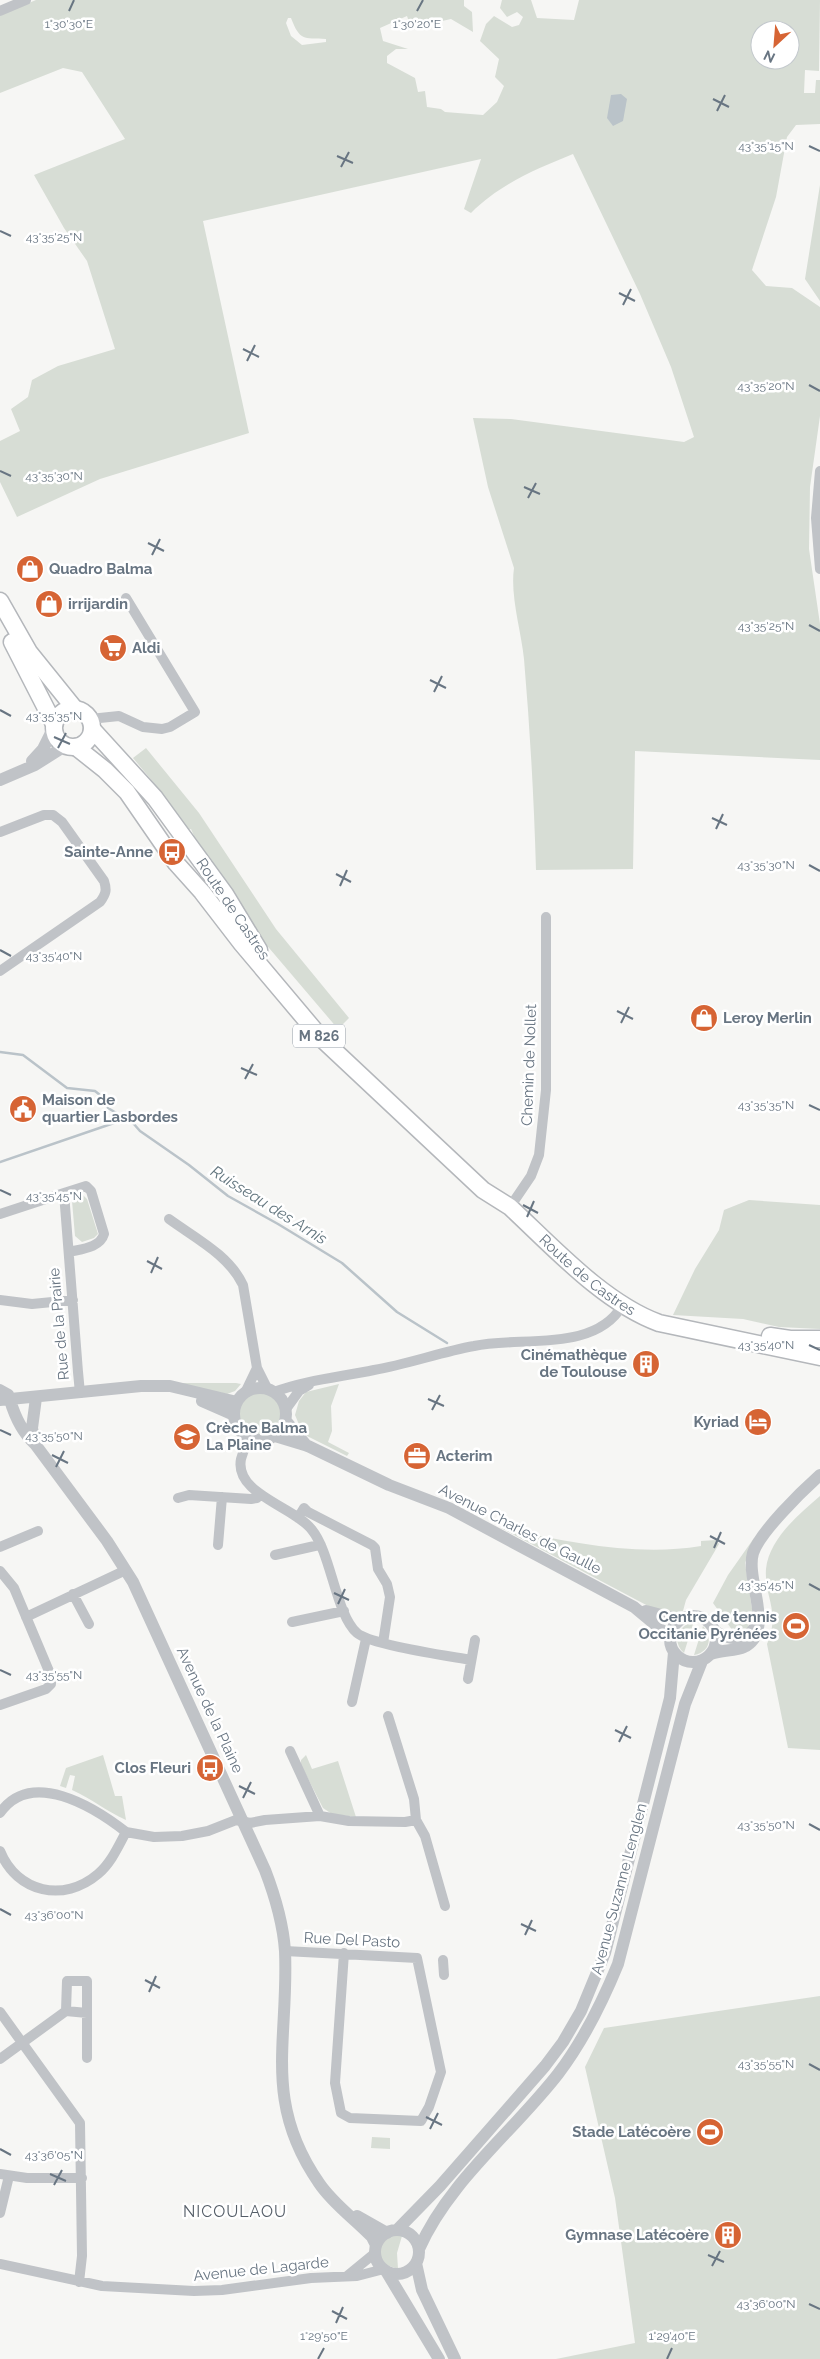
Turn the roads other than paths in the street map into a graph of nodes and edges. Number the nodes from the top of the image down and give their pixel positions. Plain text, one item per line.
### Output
1 (26, 0) edge
2 (0, 12) edge
3 (820, 472) edge
4 (820, 569) edge
5 (126, 598) dead end
6 (0, 600) edge
7 (0, 620) edge
8 (75, 709) junction
9 (91, 724) junction
10 (54, 726) junction
11 (70, 747) junction
12 (23, 770) junction
13 (0, 780) edge
14 (0, 832) edge
15 (546, 917) dead end
16 (0, 970) edge
17 (64, 1193) junction
18 (510, 1207) junction
19 (0, 1214) edge
20 (168, 1220) dead end
21 (69, 1252) junction
22 (0, 1300) edge
23 (72, 1300) junction
24 (622, 1306) junction
25 (673, 1327) junction
26 (820, 1339) edge
27 (820, 1357) edge
28 (257, 1368) junction
29 (313, 1382) junction
30 (0, 1389) edge
31 (270, 1390) junction
32 (80, 1393) junction
33 (241, 1397) junction
34 (36, 1398) junction
35 (5, 1400) edge
36 (234, 1415) junction
37 (286, 1415) junction
38 (275, 1436) junction
39 (249, 1437) junction
40 (35, 1444) junction
41 (308, 1446) junction
42 (820, 1475) edge
43 (260, 1494) junction
44 (222, 1497) junction
45 (178, 1498) dead end
46 (298, 1518) junction
47 (38, 1531) dead end
48 (218, 1545) dead end
49 (319, 1545) junction
50 (0, 1548) edge
51 (275, 1555) dead end
52 (126, 1570) junction
53 (0, 1571) edge
54 (73, 1594) junction
55 (344, 1611) junction
56 (758, 1616) junction
57 (26, 1617) junction
58 (654, 1618) junction
59 (680, 1620) junction
60 (292, 1622) dead end
61 (89, 1624) dead end
62 (714, 1631) junction
63 (670, 1637) junction
64 (366, 1639) junction
65 (475, 1640) dead end
66 (383, 1643) junction
67 (674, 1652) junction
68 (706, 1657) junction
69 (471, 1660) junction
70 (468, 1679) dead end
71 (352, 1702) dead end
72 (0, 1705) edge
73 (388, 1716) dead end
74 (290, 1752) dead end
75 (0, 1813) edge
76 (320, 1816) junction
77 (416, 1820) junction
78 (243, 1821) junction
79 (126, 1832) junction
80 (0, 1851) edge
81 (445, 1906) dead end
82 (285, 1951) junction
83 (344, 1953) junction
84 (443, 1960) dead end
85 (444, 1976) dead end
86 (66, 2011) junction
87 (0, 2012) edge
88 (87, 2013) junction
89 (22, 2043) junction
90 (87, 2058) dead end
91 (0, 2059) edge
92 (4, 2175) edge
93 (82, 2178) junction
94 (344, 2209) junction
95 (0, 2213) edge
96 (392, 2231) junction
97 (376, 2249) junction
98 (419, 2249) junction
99 (416, 2263) junction
100 (0, 2264) edge
101 (385, 2270) junction
102 (347, 2276) junction
103 (80, 2282) junction
104 (439, 2359) edge
105 (455, 2359) edge

1 - 2 street
3 - 4 street
5 - 9 street
6 - 8 main road, M 826
7 - 10 main road, M 826
8 - 9 main road, M 826
8 - 10 main road
9 - 11 main road
9 - 18 main road, Route de Castres / M 826
10 - 11 main road, M 826
10 - 12 street
11 - 12 street
11 - 18 main road, Route de Castres / M 826
12 - 13 street
14 - 16 street
15 - 18 street, Chemin de Nollet
17 - 19 street
17 - 21 street, Rue de la Prairie
17 - 21 street, Rue de la Prairie
18 - 24 main road, Route de Castres / M 826
20 - 28 street
21 - 23 street, Rue de la Prairie
22 - 23 street
23 - 32 street, Rue de la Prairie
24 - 25 main road, Route de Castres / M 826
24 - 29 street
25 - 26 main road, Route de Castres / M 826
25 - 27 main road, Route de Castres / M 826
28 - 31 street
28 - 33 street
29 - 31 street
29 - 37 street
30 - 35 street
31 - 33 street
31 - 37 street
32 - 33 street
32 - 34 street
32 - 36 street
33 - 36 street
34 - 35 street
34 - 40 street
35 - 40 street, Avenue de la Plaine
36 - 39 street
37 - 38 street
37 - 41 street, Avenue Charles de Gaulle
38 - 39 street
38 - 41 street, Avenue Charles de Gaulle
39 - 43 street
40 - 52 street, Avenue de la Plaine
41 - 58 street, Avenue Charles de Gaulle
42 - 56 street
43 - 44 street
43 - 46 street
44 - 45 street
44 - 48 street
46 - 49 street
46 - 66 street
47 - 50 street
49 - 51 street
49 - 55 street
52 - 54 street
52 - 78 street, Avenue de la Plaine
53 - 57 street
54 - 57 street
54 - 61 street
55 - 60 street
55 - 64 street
56 - 62 street
56 - 68 street
57 - 72 street
58 - 59 street, Avenue Charles de Gaulle
58 - 63 street, Avenue Charles de Gaulle
59 - 62 street
59 - 63 street
62 - 68 street
63 - 67 street
64 - 66 street
64 - 71 street
65 - 69 street
66 - 69 street
67 - 68 street
67 - 96 street, Avenue Suzanne Lenglen
68 - 98 street, Avenue Suzanne Lenglen
69 - 70 street
73 - 77 street
74 - 76 street
75 - 79 street
76 - 77 street
76 - 78 street
77 - 81 street
78 - 79 street
78 - 82 street, Avenue de la Plaine
79 - 80 street
82 - 83 street, Rue Del Pasto
82 - 94 street, Avenue de la Plaine
83 - 83 street, Rue Del Pasto
84 - 85 street
86 - 88 street
86 - 88 street
86 - 89 street
87 - 89 street
88 - 90 street
89 - 91 street
89 - 93 street
92 - 93 street
92 - 95 street
93 - 103 street
94 - 96 street, Avenue de la Plaine
94 - 97 street, Avenue de la Plaine
96 - 97 street
96 - 98 street
97 - 101 street
97 - 102 street, Avenue de Lagarde
98 - 99 street
99 - 101 street
99 - 105 street
100 - 103 street, Avenue de Lagarde
101 - 102 street, Avenue de Lagarde
101 - 104 street
102 - 103 street, Avenue de Lagarde

